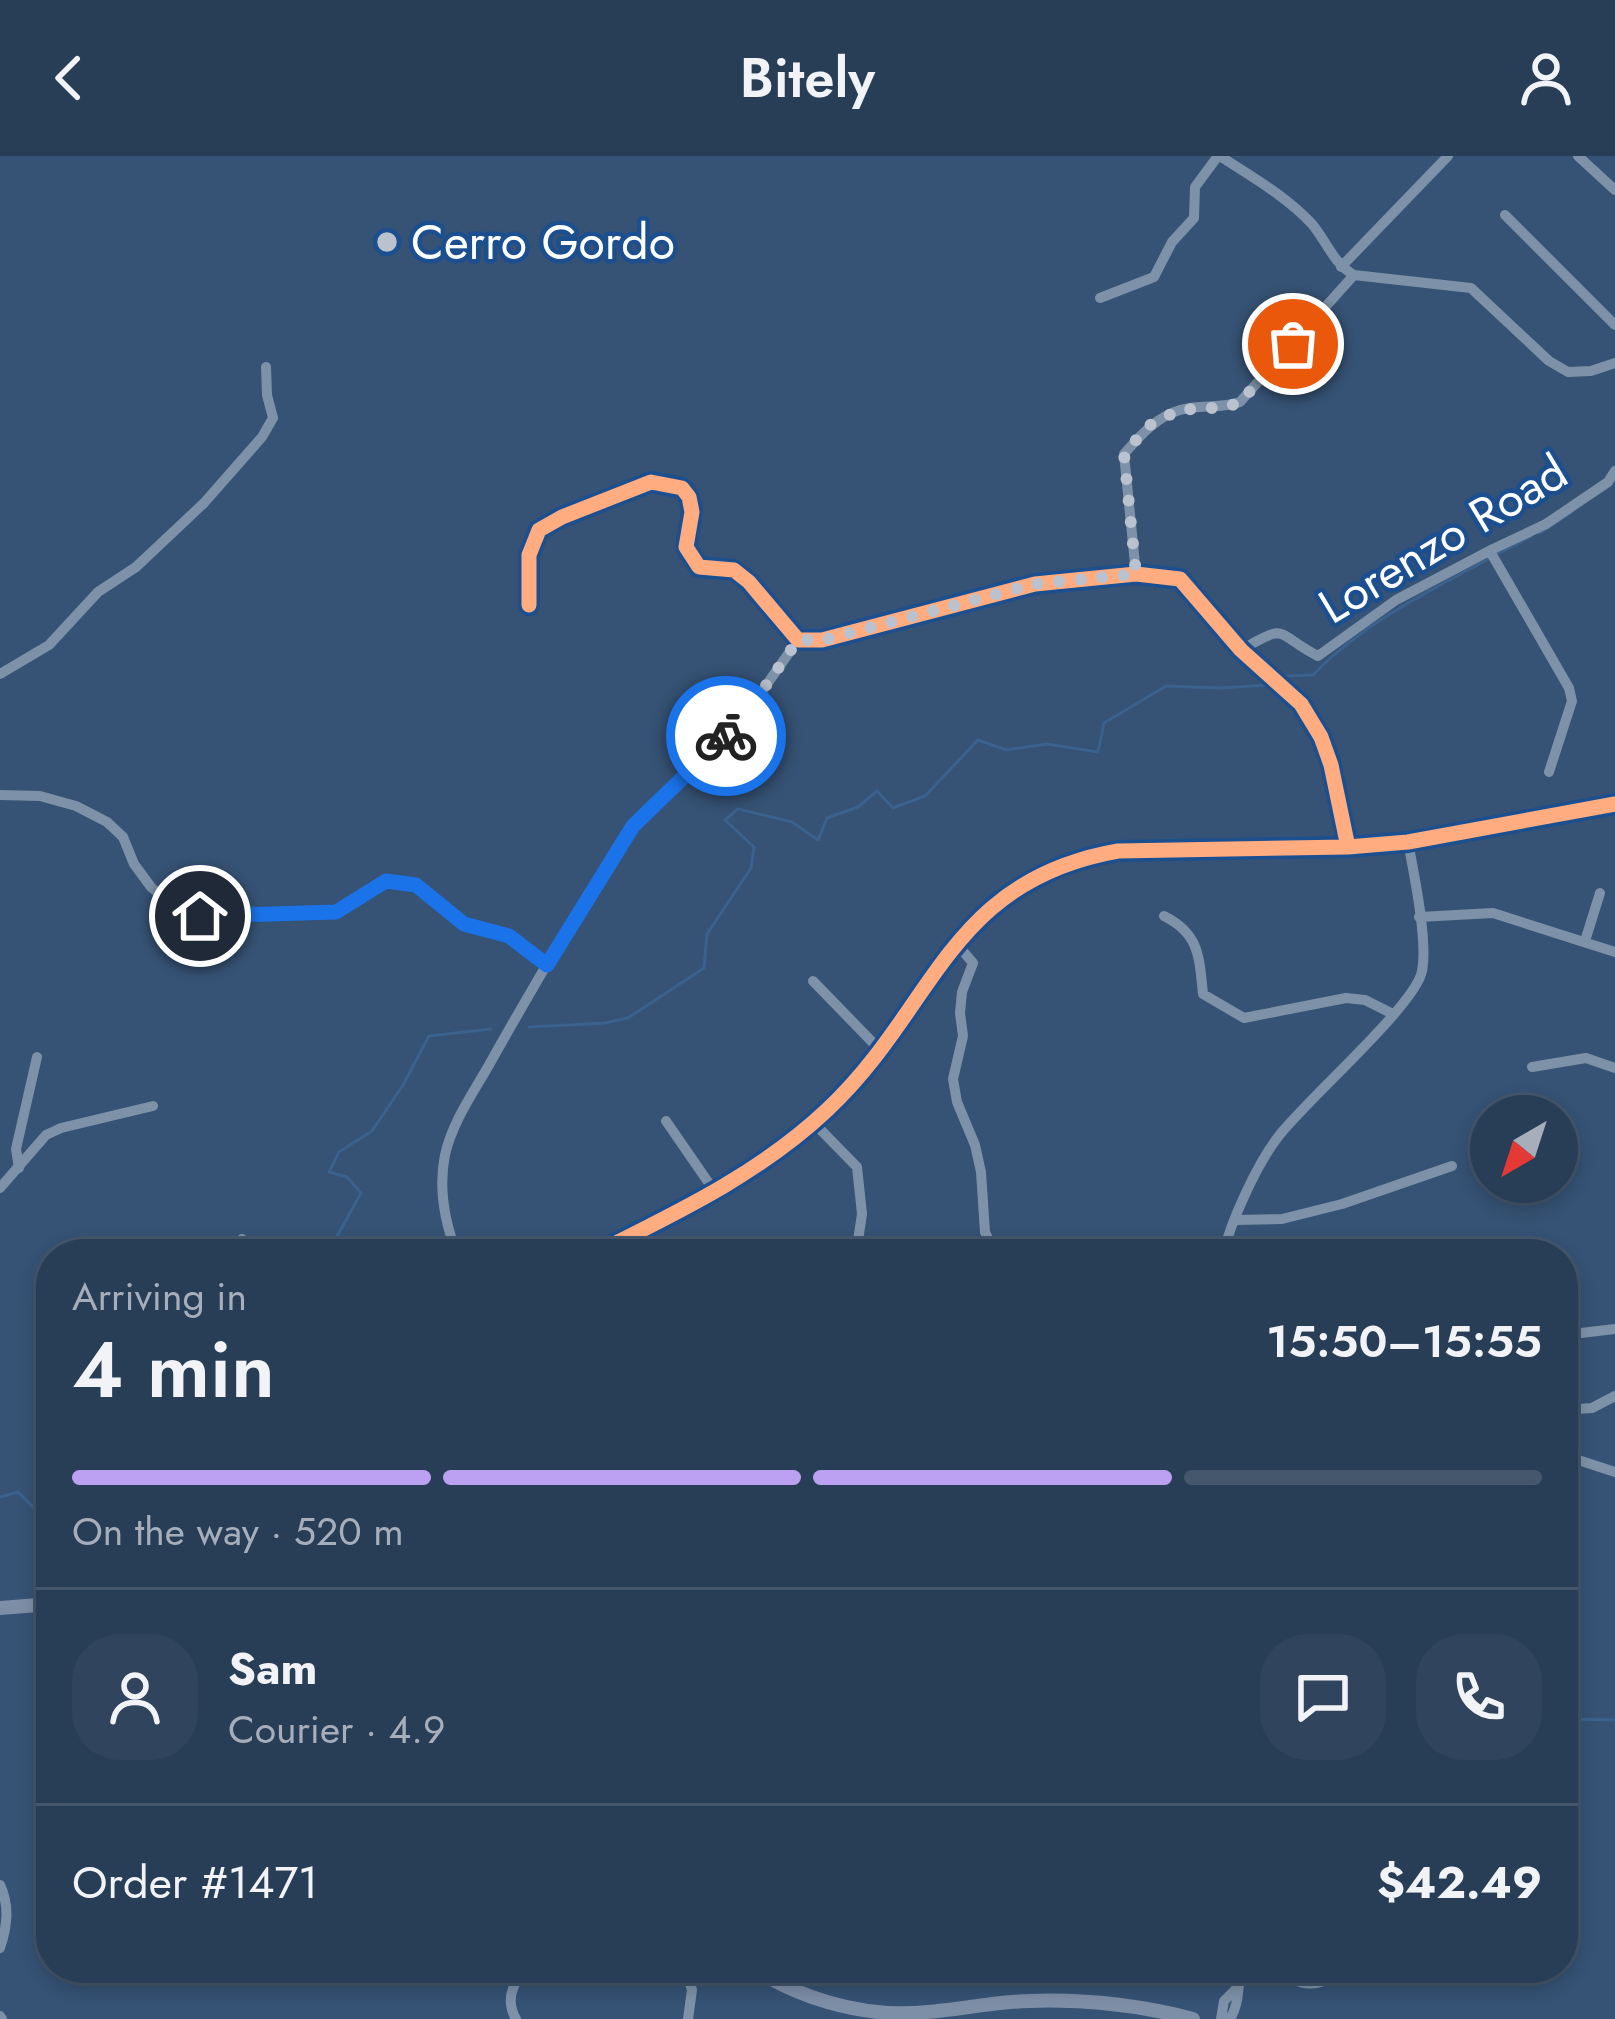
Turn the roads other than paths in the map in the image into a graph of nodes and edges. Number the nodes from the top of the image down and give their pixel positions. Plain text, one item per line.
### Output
1 (1219, 156) edge
2 (1448, 156) edge
3 (1578, 156) edge
4 (1615, 190) edge
5 (1504, 214) dead end
6 (1341, 267) junction
7 (1354, 275) junction
8 (1100, 298) dead end
9 (1615, 325) edge
10 (1615, 363) edge
11 (266, 367) dead end
12 (1615, 471) edge
13 (1493, 557) dead end
14 (1136, 574) junction
15 (529, 605) dead end
16 (798, 640) junction
17 (1241, 650) junction
18 (0, 674) edge
19 (1549, 772) dead end
20 (0, 795) edge
21 (1615, 804) edge
22 (1408, 842) junction
23 (1348, 847) junction
24 (1600, 893) dead end
25 (1164, 916) dead end
26 (1419, 917) junction
27 (1585, 941) junction
28 (956, 943) junction
29 (1615, 952) edge
30 (547, 965) junction
31 (813, 981) dead end
32 (1393, 1014) junction
33 (880, 1050) junction
34 (37, 1057) dead end
35 (1532, 1067) dead end
36 (1615, 1068) edge
37 (153, 1106) dead end
38 (666, 1121) dead end
39 (813, 1123) junction
40 (1453, 1166) dead end
41 (19, 1168) junction
42 (0, 1188) edge
43 (715, 1192) junction
44 (1235, 1220) junction
45 (452, 1239) edge
46 (623, 1239) edge
47 (858, 1239) edge
48 (988, 1239) edge
49 (1228, 1239) edge
50 (1615, 1329) edge
51 (1578, 1332) edge
52 (1615, 1396) edge
53 (1578, 1409) edge
54 (1578, 1460) edge
55 (1615, 1472) edge
56 (36, 1602) edge
57 (0, 1608) edge
58 (0, 1886) edge
59 (0, 1948) edge
60 (516, 1983) edge
61 (691, 1983) edge
62 (779, 1983) edge
63 (1238, 1983) edge
64 (1136, 2013) edge
65 (909, 2016) edge
66 (516, 2019) edge
67 (688, 2019) edge
68 (1193, 2019) edge
69 (1226, 2019) edge

1 - 6 street
1 - 8 street
2 - 6 street
3 - 4 street
5 - 9 street
6 - 7 street
7 - 10 street
7 - 14 street
11 - 18 street
12 - 17 street, Lorenzo Road
13 - 19 street
14 - 16 street
14 - 17 street
15 - 16 street
16 - 30 street
17 - 23 street
20 - 30 street
21 - 22 street
22 - 23 street
22 - 26 street
23 - 28 street
24 - 27 street
25 - 32 street
26 - 27 street
26 - 32 street
27 - 29 street
28 - 33 street
28 - 48 street
30 - 45 street
31 - 33 street
32 - 44 street
33 - 39 street
34 - 41 street
35 - 36 street
37 - 41 street
38 - 43 street
39 - 43 street
39 - 47 street
40 - 44 street
41 - 42 street
43 - 46 street
44 - 49 street
50 - 51 street
52 - 53 street
54 - 55 street
56 - 57 main road
58 - 59 street
60 - 66 street
61 - 67 street
62 - 65 main road
63 - 69 street
64 - 65 main road
64 - 68 main road

